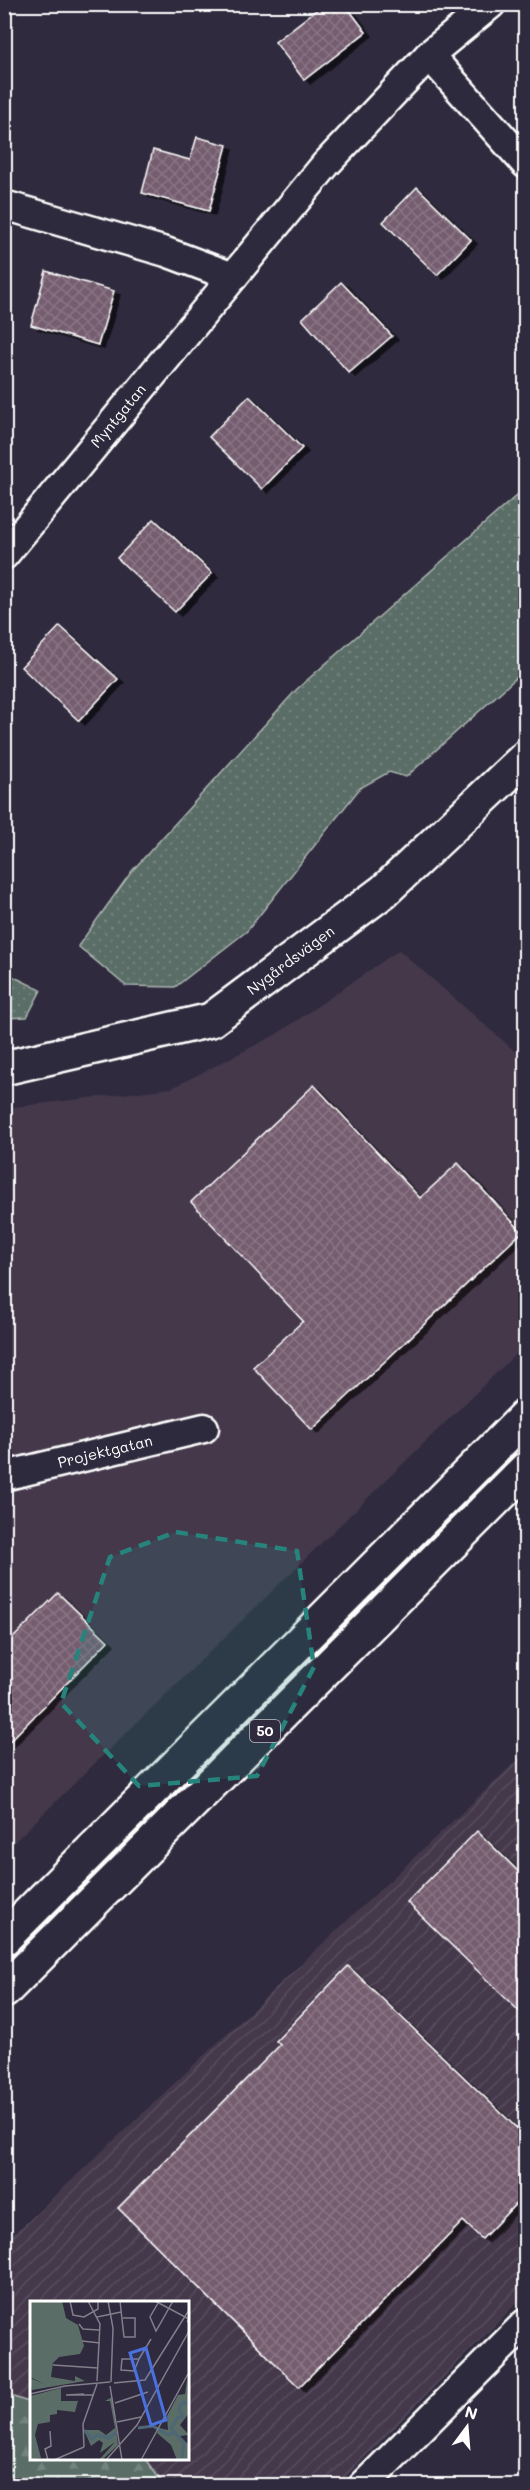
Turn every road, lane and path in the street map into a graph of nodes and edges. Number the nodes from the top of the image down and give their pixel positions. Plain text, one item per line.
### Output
1 (491, 4) edge
2 (429, 55) junction
3 (525, 164) edge
4 (4, 205) edge
5 (233, 276) junction
6 (4, 555) edge
7 (525, 757) edge
8 (4, 1068) edge
9 (525, 1416) edge
10 (204, 1428) dead end
11 (525, 1469) edge
12 (4, 1476) edge
13 (4, 1938) edge
14 (4, 1992) edge
15 (525, 2323) edge
16 (363, 2486) edge

1 - 2 street, Myntgatan
2 - 3 street
2 - 5 street, Myntgatan
4 - 5 street
5 - 6 street, Myntgatan
7 - 8 main road, Nygårdsvägen
9 - 13 main road, 50
10 - 12 street, Projektgatan
11 - 14 main road, 50
15 - 16 street

